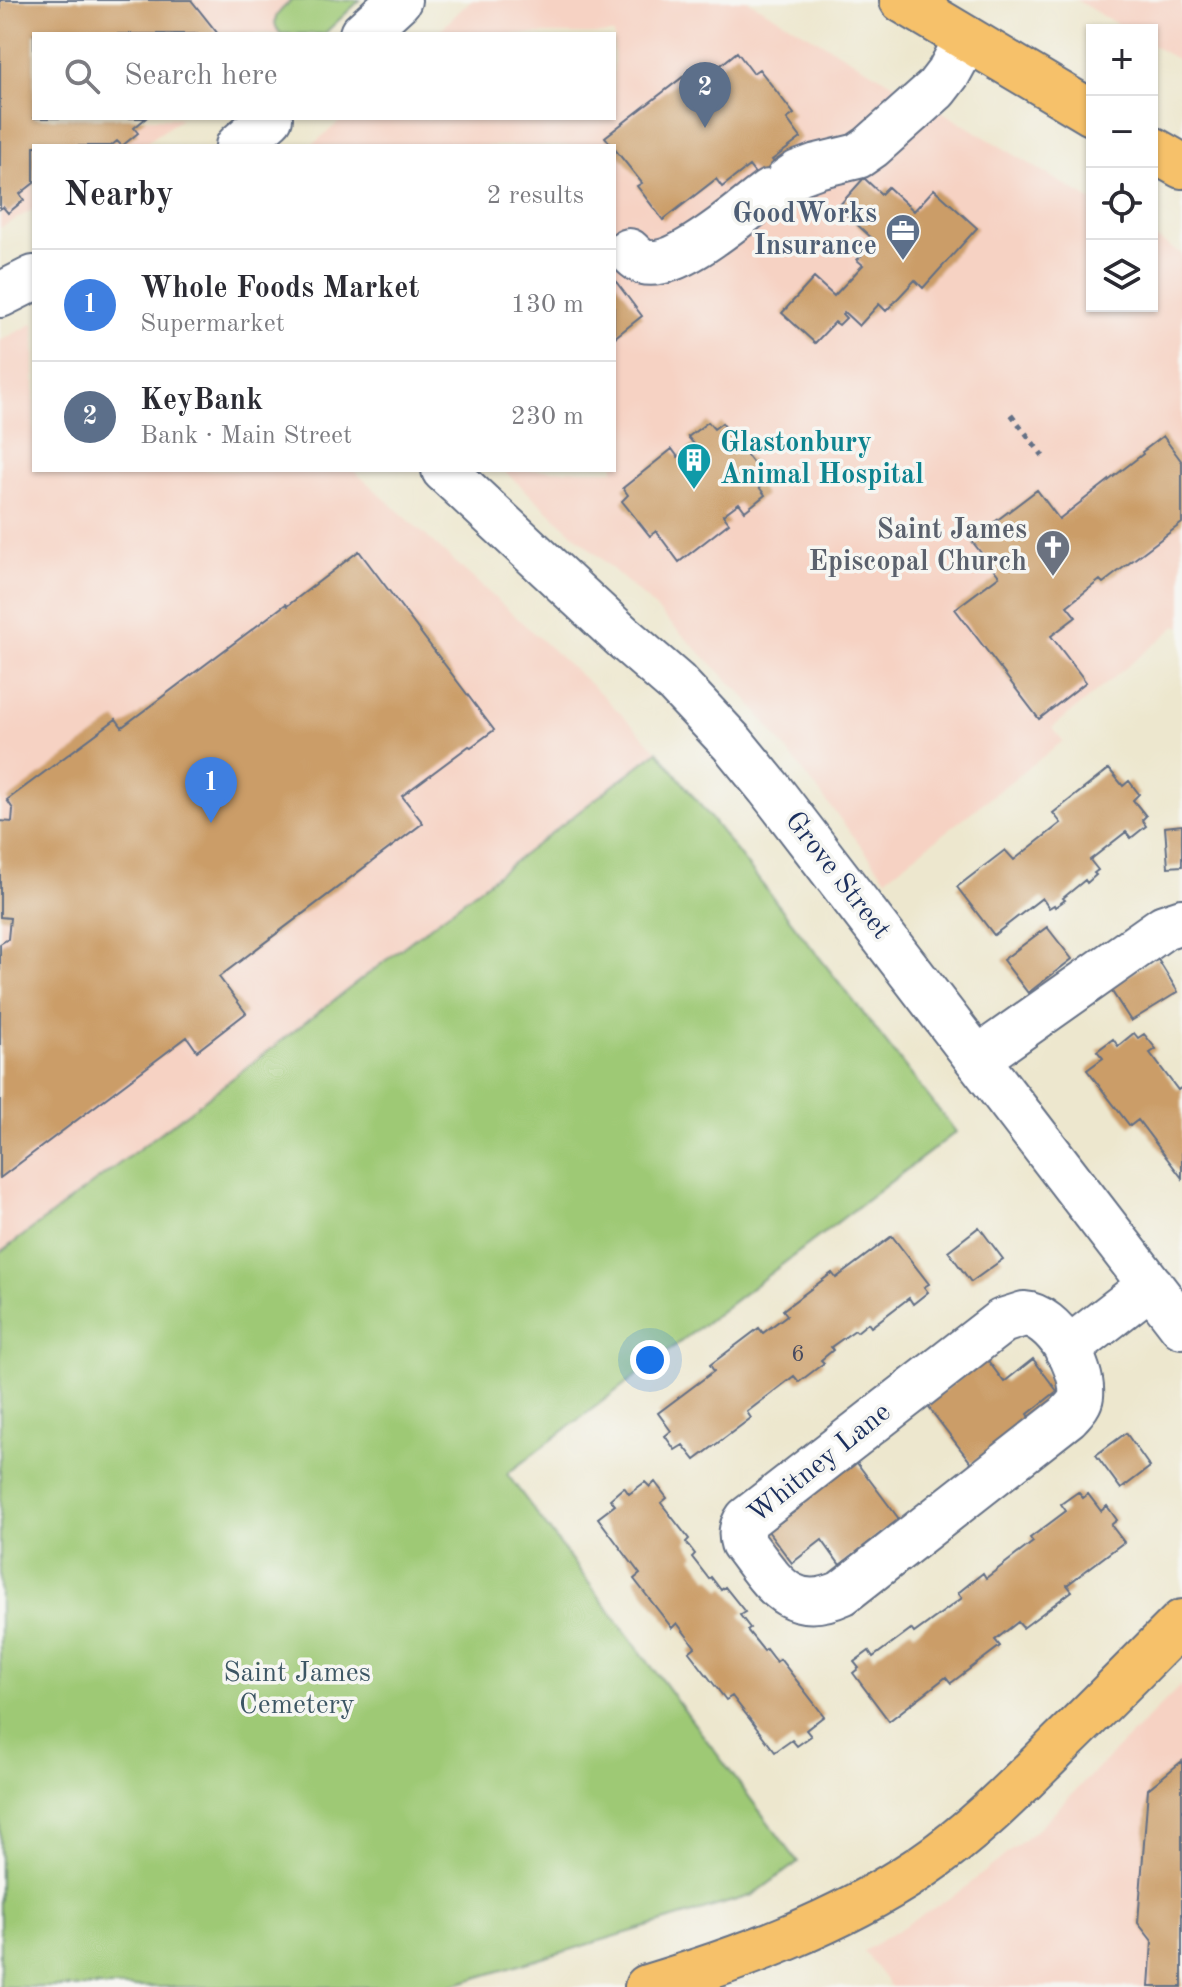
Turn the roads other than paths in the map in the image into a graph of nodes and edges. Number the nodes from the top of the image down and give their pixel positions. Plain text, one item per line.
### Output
1 (399, 0) edge
2 (902, 0) edge
3 (364, 32) edge
4 (967, 39) junction
5 (1086, 109) edge
6 (268, 120) edge
7 (240, 144) edge
8 (1158, 152) edge
9 (1182, 166) edge
10 (629, 251) dead end
11 (32, 279) edge
12 (0, 295) edge
13 (446, 472) edge
14 (1182, 921) edge
15 (977, 1059) junction
16 (1151, 1285) junction
17 (1182, 1326) edge
18 (1067, 1350) junction
19 (1182, 1622) edge
20 (647, 1987) edge

1 - 3 street
2 - 4 main road
4 - 5 main road
4 - 10 street
6 - 7 street
8 - 9 main road
11 - 12 street
13 - 15 street, Grove Street
14 - 15 street
15 - 16 street, Grove Street
16 - 17 street, Grove Street
16 - 18 street
18 - 18 street, Whitney Lane
19 - 20 main road

